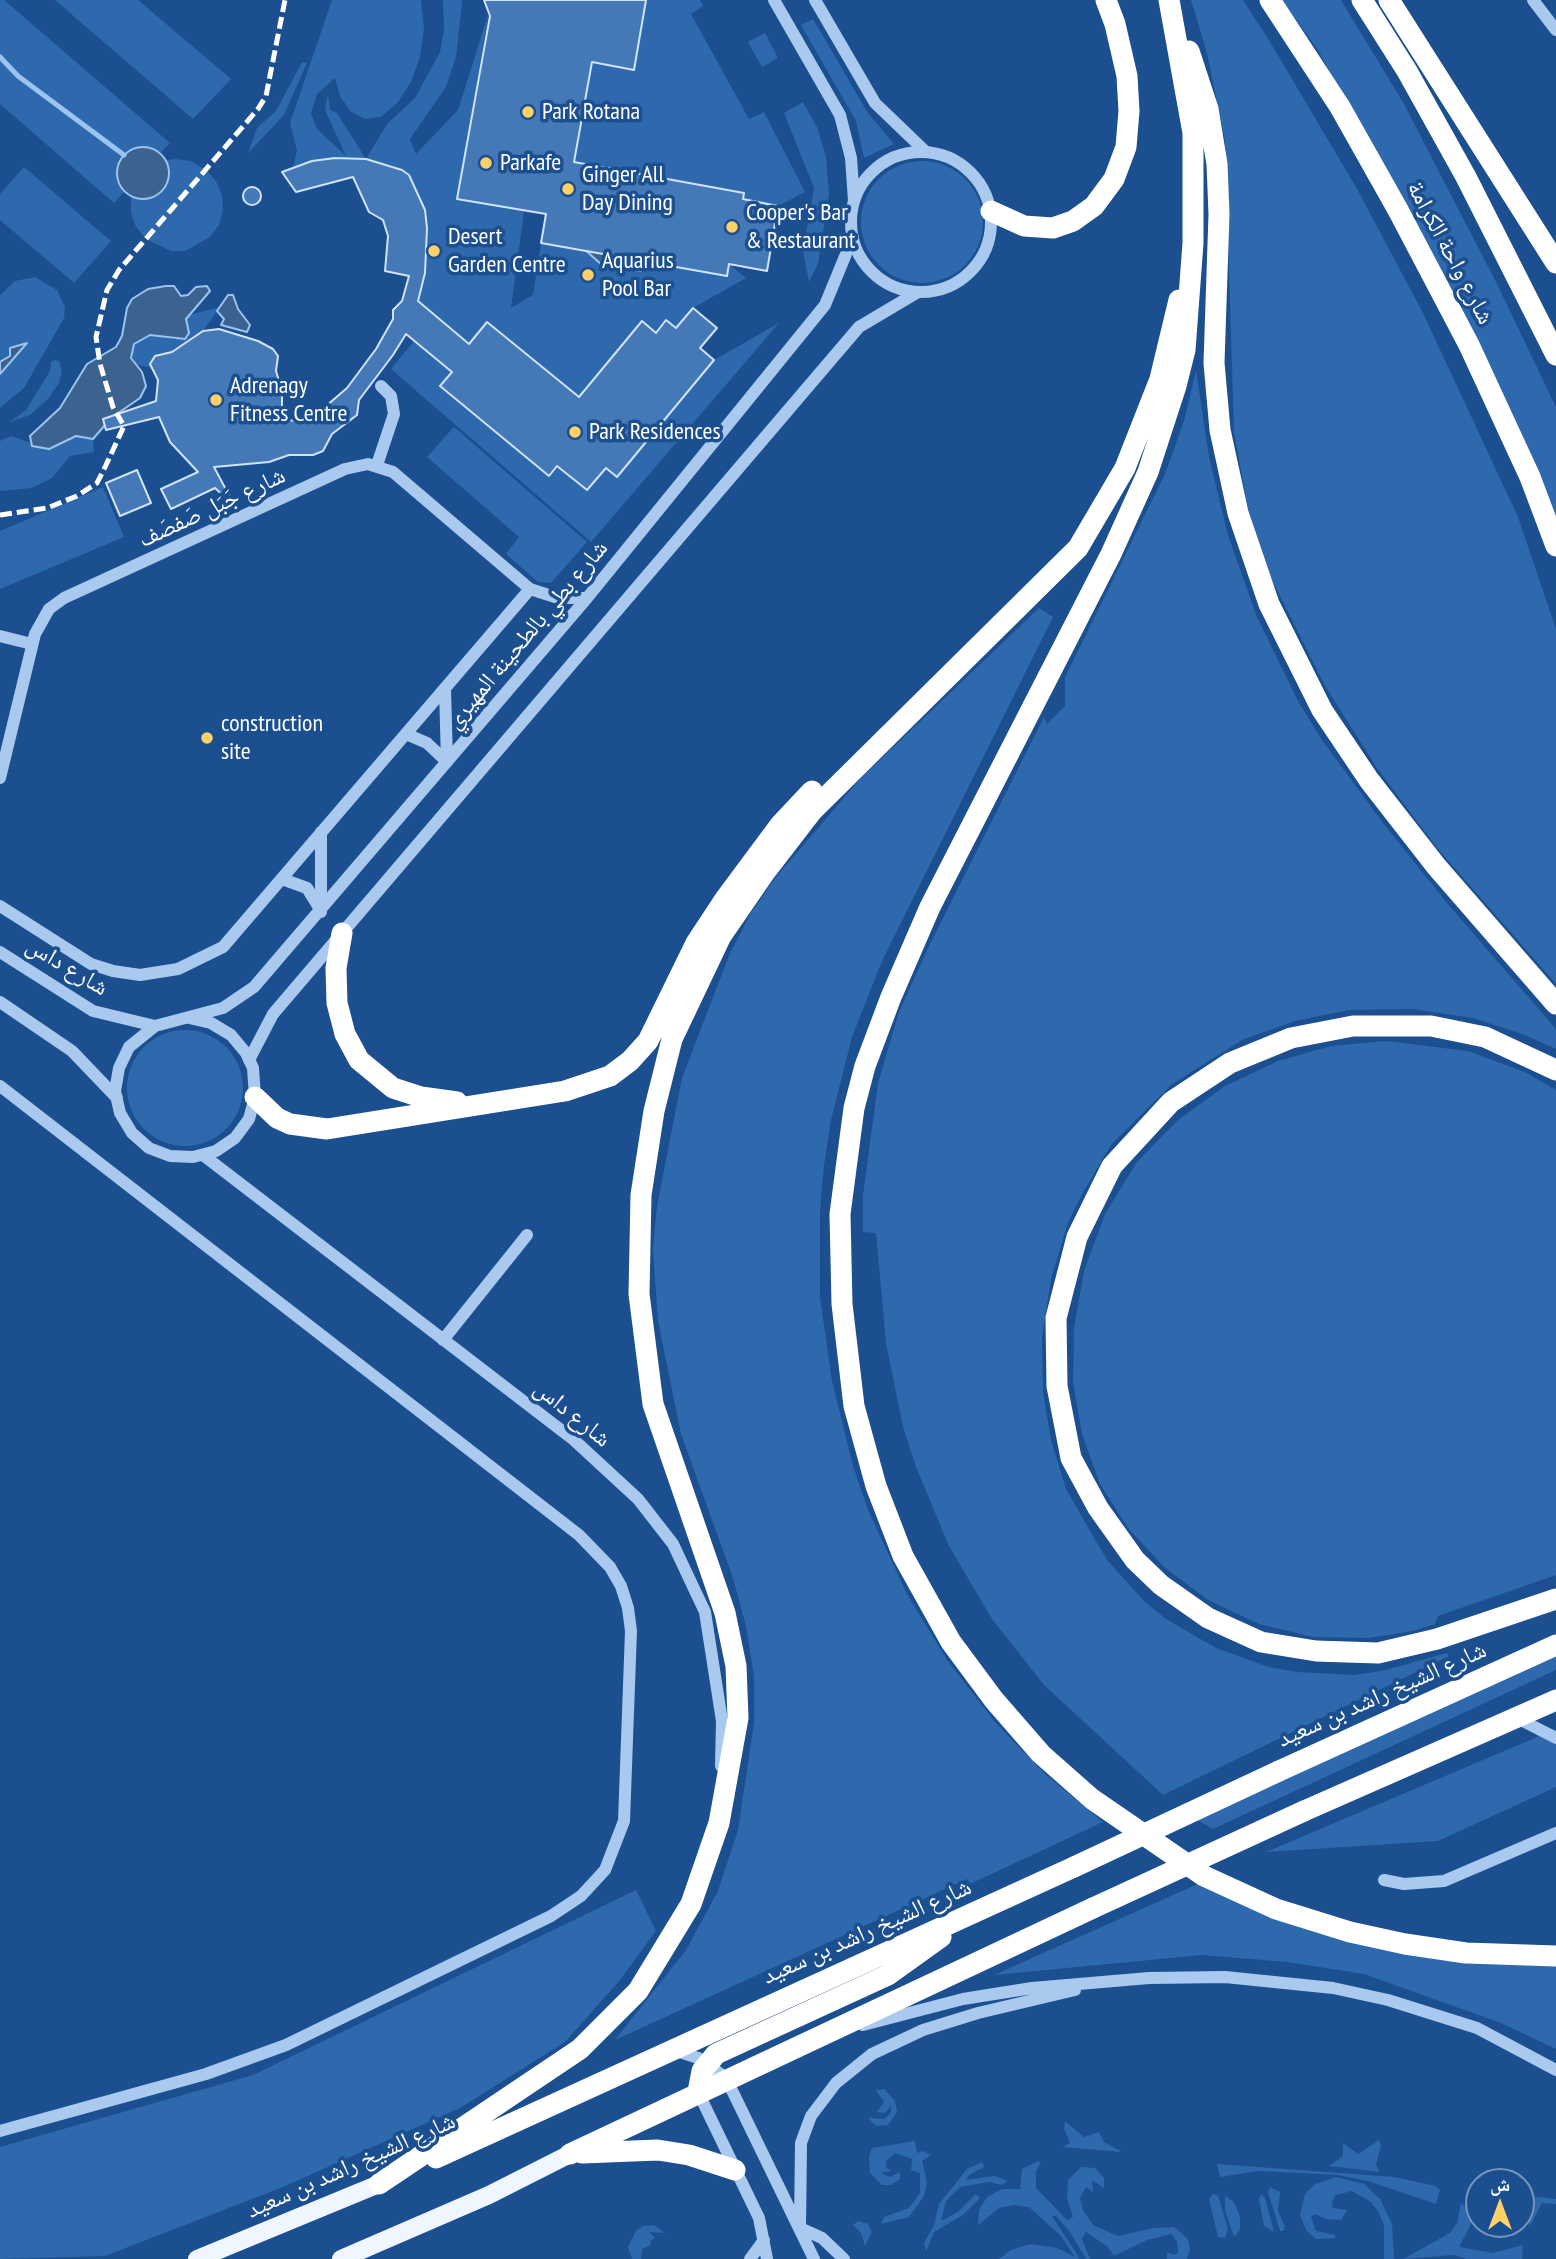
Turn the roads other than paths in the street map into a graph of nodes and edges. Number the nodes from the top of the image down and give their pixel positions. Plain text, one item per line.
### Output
1 (774, 0) edge
2 (815, 0) edge
3 (1106, 0) edge
4 (1270, 0) edge
5 (1362, 0) edge
6 (1389, 0) edge
7 (1533, 0) edge
8 (1171, 7) edge
9 (1556, 30) edge
10 (926, 152) junction
11 (854, 202) junction
12 (991, 211) junction
13 (853, 237) junction
14 (1193, 243) junction
15 (1556, 263) edge
16 (918, 292) junction
17 (1556, 355) edge
18 (381, 386) dead end
19 (377, 465) junction
20 (1556, 545) edge
21 (530, 589) junction
22 (587, 598) junction
23 (0, 636) edge
24 (32, 644) junction
25 (445, 688) junction
26 (406, 734) junction
27 (887, 736) junction
28 (447, 762) junction
29 (0, 778) edge
30 (321, 832) junction
31 (282, 878) junction
32 (2, 910) edge
33 (321, 912) junction
34 (342, 933) junction
35 (0, 952) edge
36 (0, 1002) edge
37 (1556, 1004) edge
38 (189, 1018) junction
39 (155, 1026) junction
40 (249, 1060) junction
41 (1556, 1070) edge
42 (0, 1086) edge
43 (256, 1097) junction
44 (117, 1098) junction
45 (476, 1105) junction
46 (203, 1155) junction
47 (527, 1235) dead end
48 (443, 1340) junction
49 (1556, 1599) edge
50 (1556, 1645) edge
51 (1556, 1700) edge
52 (1517, 1718) junction
53 (1556, 1738) edge
54 (719, 1823) junction
55 (1556, 1833) edge
56 (1384, 1880) dead end
57 (955, 1923) junction
58 (1556, 1956) edge
59 (1116, 1980) junction
60 (808, 2040) junction
61 (669, 2049) junction
62 (707, 2063) junction
63 (1556, 2070) edge
64 (726, 2078) junction
65 (698, 2092) junction
66 (0, 2132) edge
67 (570, 2154) junction
68 (735, 2170) junction
69 (379, 2184) junction
70 (800, 2228) junction
71 (764, 2240) junction
72 (812, 2253) edge
73 (768, 2258) edge
74 (197, 2259) edge
75 (341, 2259) edge
76 (750, 2259) edge
77 (800, 2259) edge
78 (844, 2259) edge

1 - 11 street
2 - 10 street
3 - 12 highway
4 - 20 highway, شارع واحة الكرامة
5 - 17 highway, شارع واحة الكرامة
6 - 15 highway
7 - 9 street
8 - 14 highway
8 - 37 highway
10 - 11 street
10 - 12 street
11 - 13 street
12 - 16 street
13 - 16 street
13 - 22 street, شارع بطي بالطحينة المهيري
14 - 27 highway
14 - 58 highway
16 - 34 street
18 - 19 street
19 - 21 street
19 - 24 street, شارع جَبَل صَفصَف
21 - 22 street
21 - 25 street
22 - 28 street, شارع بطي بالطحينة المهيري
23 - 24 street
24 - 29 street, شارع جَبَل صَفصَف
25 - 26 street
25 - 28 street
26 - 28 street
26 - 30 street
27 - 45 highway
27 - 54 highway
28 - 33 street, شارع بطي بالطحينة المهيري
30 - 31 street
30 - 33 street
31 - 32 street
31 - 33 street
33 - 38 street, شارع بطي بالطحينة المهيري
34 - 40 street
34 - 45 highway
35 - 39 street, شارع داس
36 - 44 street
38 - 39 street
38 - 40 street
39 - 44 street
40 - 43 street
41 - 49 highway
42 - 66 street
43 - 45 highway
43 - 46 street
44 - 46 street
46 - 48 street, شارع داس
47 - 48 street
48 - 54 street, شارع داس
50 - 57 highway, شارع الشيخ راشد بن سعيد, bridge
51 - 52 highway
52 - 53 street
52 - 60 highway, bridge
54 - 69 highway
55 - 56 street
57 - 61 highway, شارع الشيخ راشد بن سعيد
57 - 62 highway
59 - 60 street
59 - 63 street
59 - 70 street
60 - 64 highway
61 - 62 street
61 - 69 highway, شارع الشيخ راشد بن سعيد
62 - 64 street
62 - 65 highway
64 - 65 highway
64 - 70 street
65 - 67 highway
65 - 68 street
67 - 68 highway
67 - 75 main road
68 - 71 street
69 - 74 main road, شارع الشيخ راشد بن سعيد
70 - 72 street
70 - 78 street
71 - 73 street
71 - 76 street
72 - 77 street

